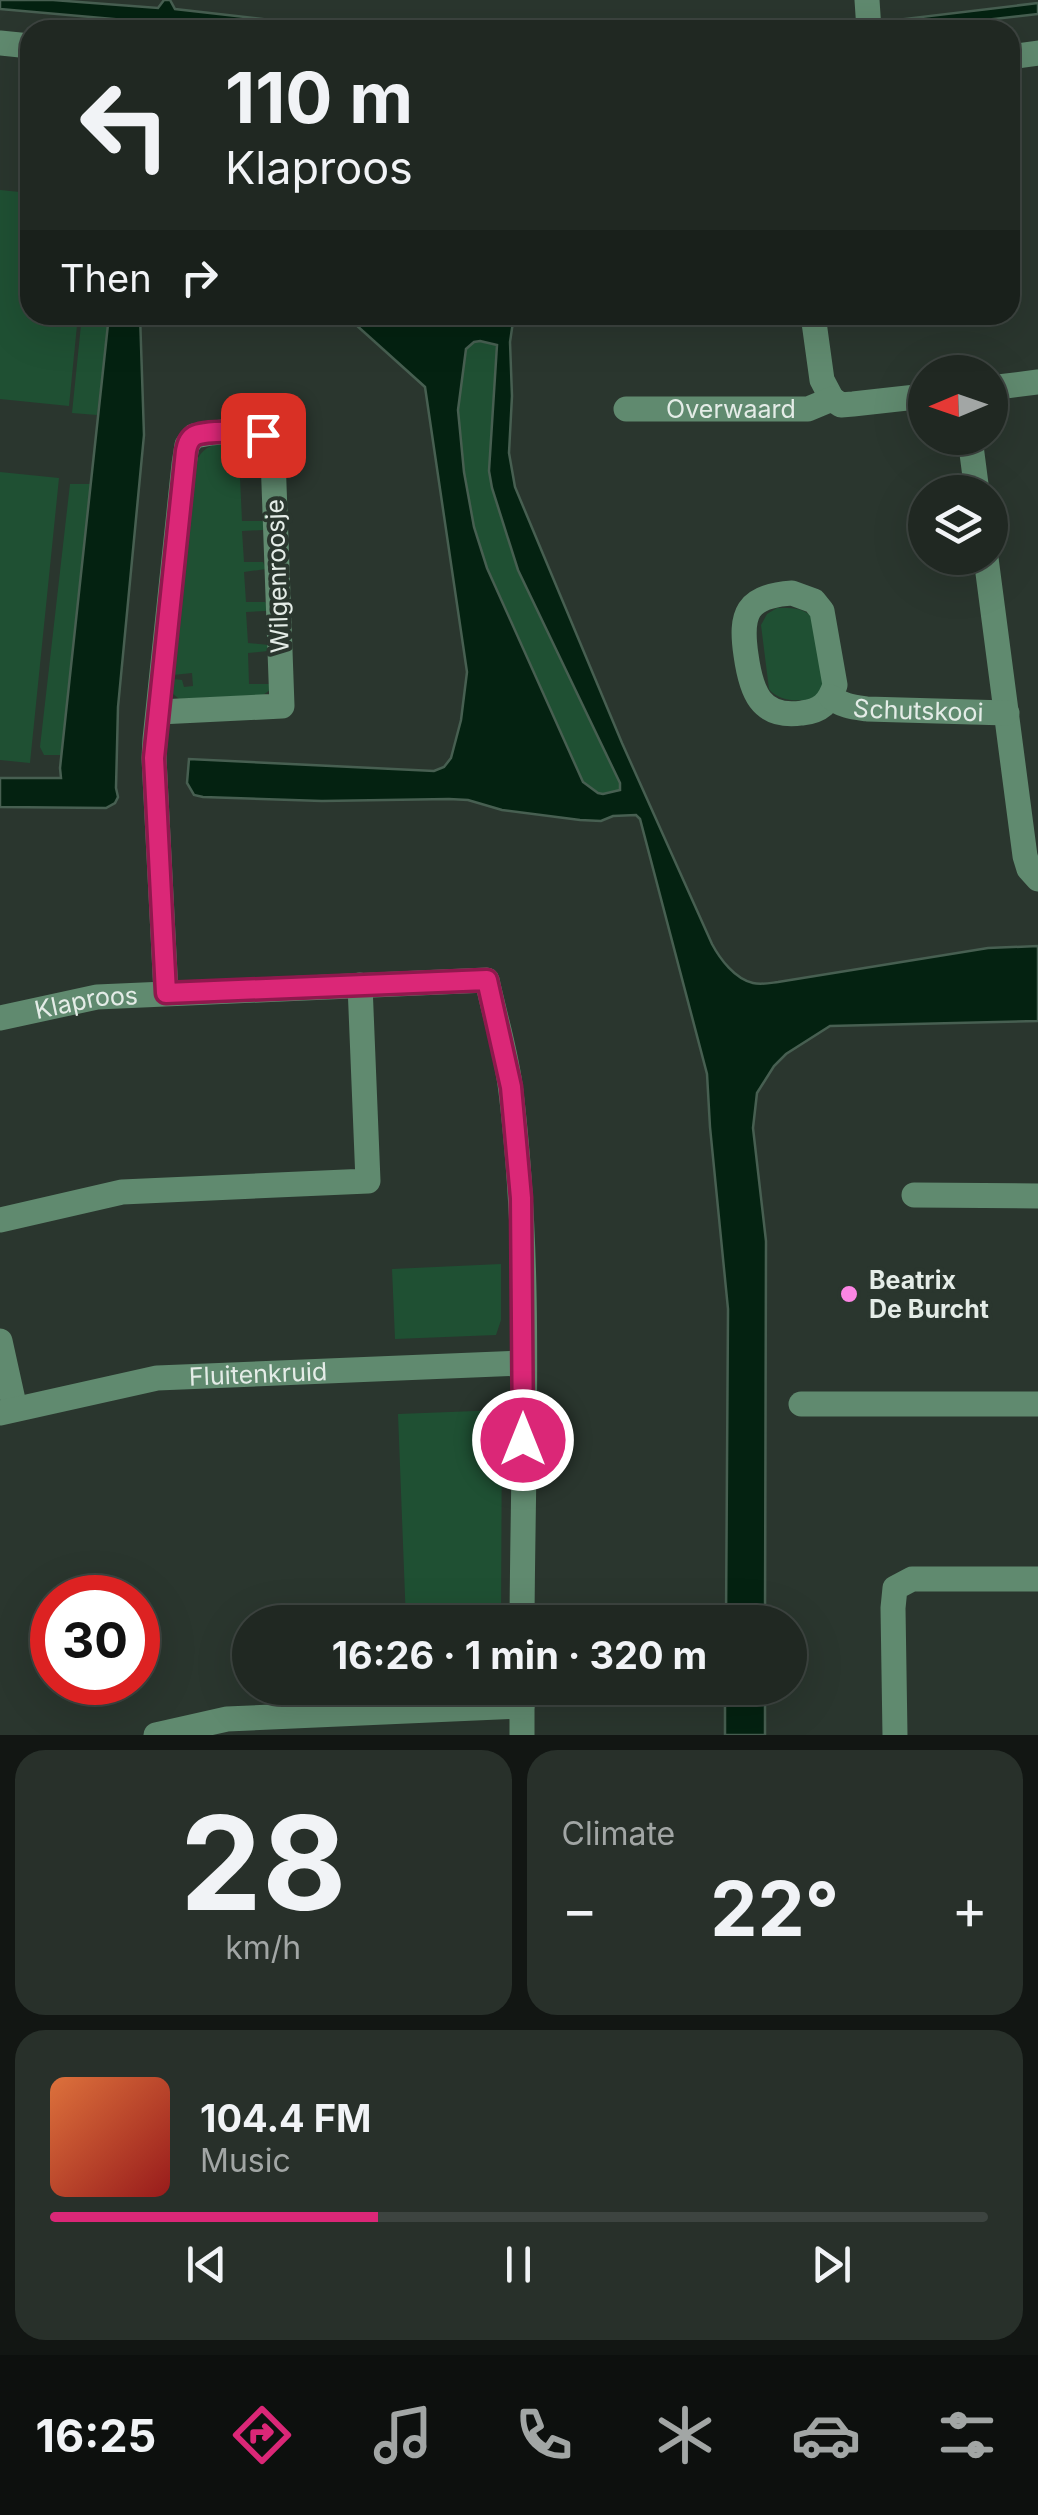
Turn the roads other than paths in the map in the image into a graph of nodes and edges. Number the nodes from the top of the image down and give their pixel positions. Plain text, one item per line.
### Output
1 (814, 325) edge
2 (1038, 382) edge
3 (1008, 386) edge
4 (908, 398) edge
5 (832, 400) junction
6 (626, 409) dead end
7 (988, 575) edge
8 (831, 696) junction
9 (159, 712) junction
10 (1006, 713) junction
11 (1038, 880) edge
12 (360, 986) junction
13 (166, 993) junction
14 (0, 1018) edge
15 (914, 1196) dead end
16 (1038, 1196) edge
17 (0, 1220) edge
18 (0, 1340) edge
19 (523, 1362) junction
20 (801, 1404) dead end
21 (1038, 1404) edge
22 (8, 1411) edge
23 (1038, 1579) edge
24 (522, 1605) edge
25 (475, 1705) edge
26 (522, 1705) edge
27 (364, 1724) edge
28 (156, 1735) edge
29 (522, 1735) edge
30 (895, 1735) edge

1 - 5 street, Overwaard
2 - 3 street
4 - 5 street, Overwaard
5 - 6 street, Overwaard
7 - 10 street
8 - 8 street, Schutskooi
8 - 10 street, Schutskooi
9 - 9 street, Wilgenroosje
9 - 13 street, Wilgenroosje
10 - 11 street
12 - 13 street, Klaproos
12 - 17 street
12 - 19 street, Klaproos
13 - 14 street, Klaproos
15 - 16 street
18 - 22 street
19 - 22 street, Fluitenkruid
19 - 24 street, Klaproos
20 - 21 street
23 - 30 street
25 - 27 street
26 - 29 street
27 - 28 street

